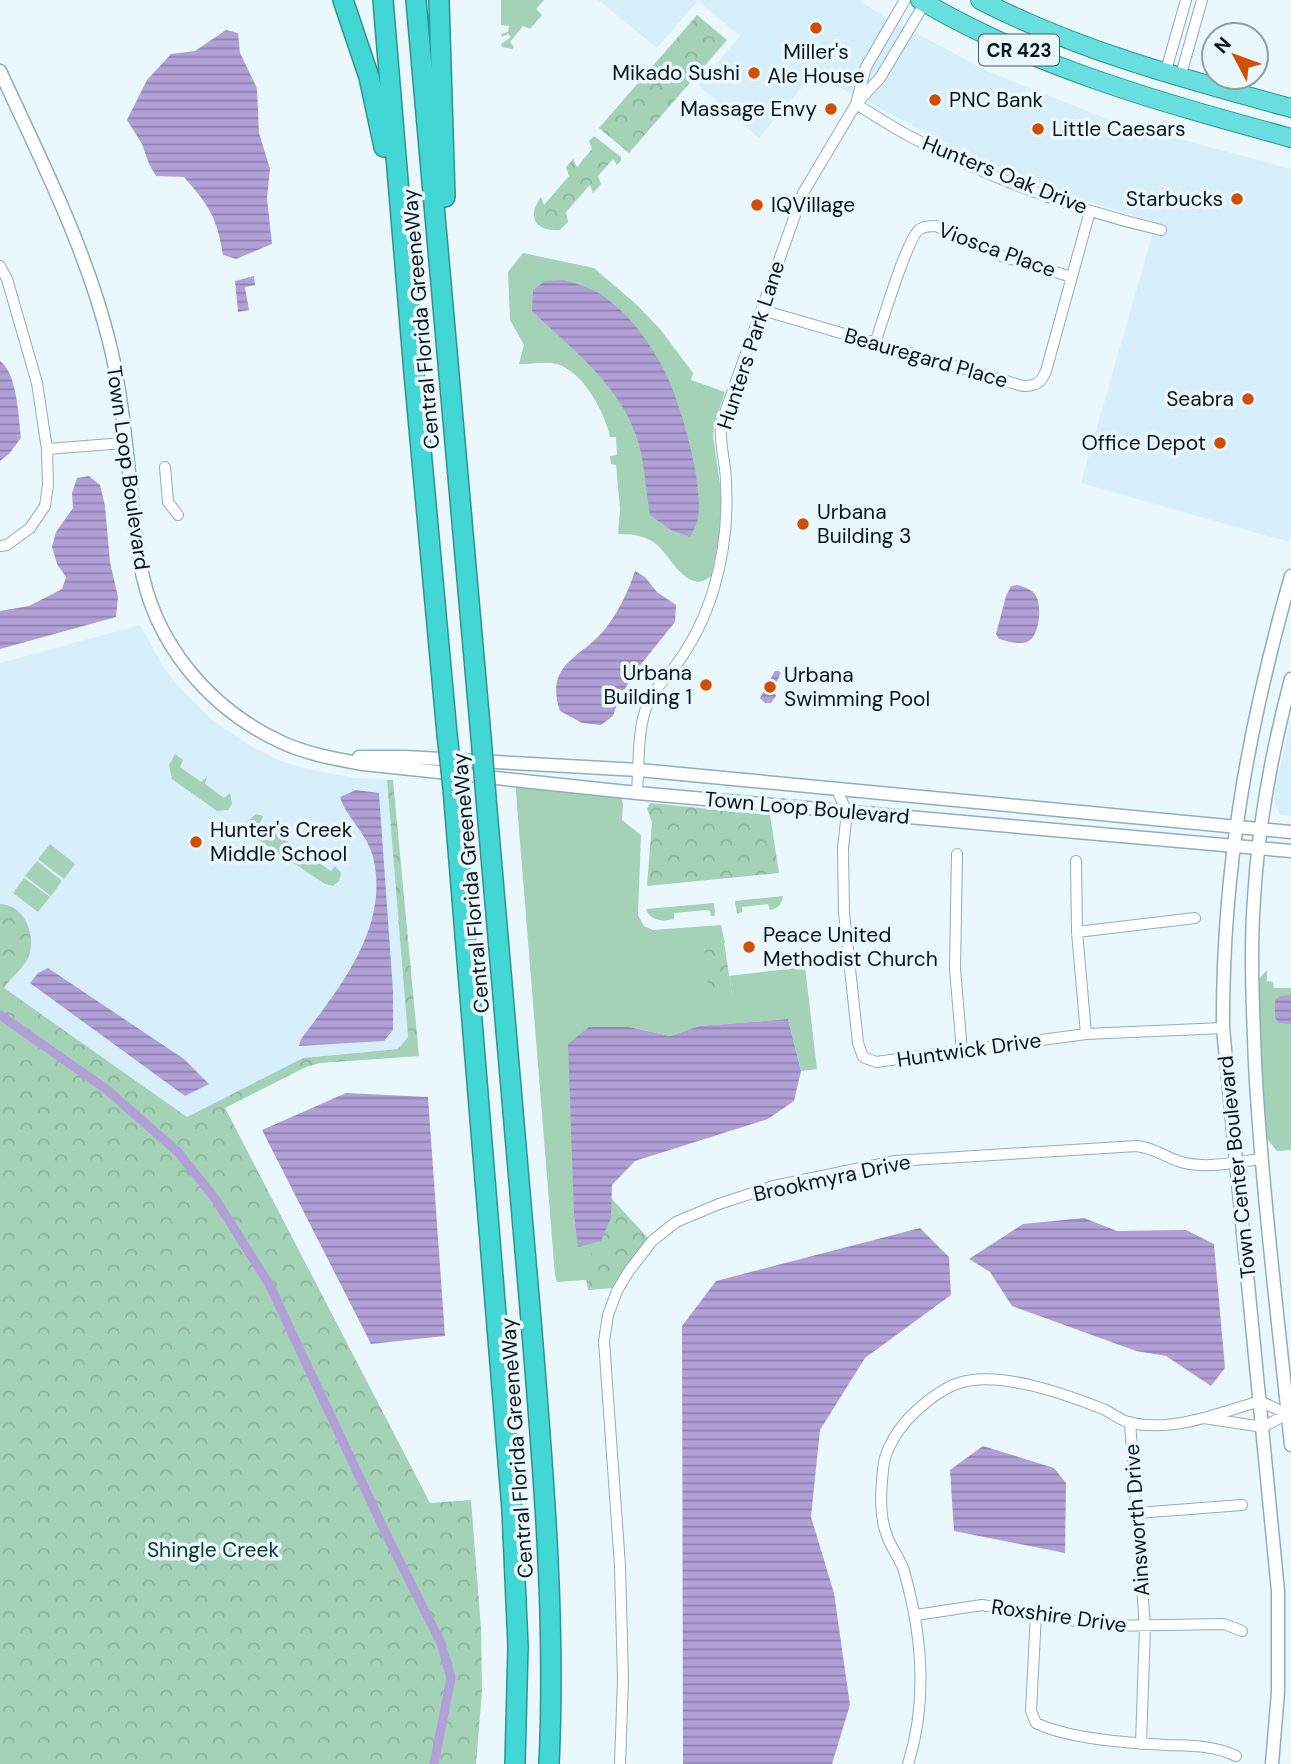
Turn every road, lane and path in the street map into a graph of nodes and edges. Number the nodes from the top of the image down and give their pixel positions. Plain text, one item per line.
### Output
1 (343, 0) edge
2 (383, 0) edge
3 (416, 0) edge
4 (439, 0) edge
5 (905, 0) edge
6 (980, 0) edge
7 (1186, 0) edge
8 (1202, 0) edge
9 (924, 1) edge
10 (0, 71) edge
11 (1173, 76) junction
12 (856, 104) junction
13 (1291, 108) edge
14 (1291, 138) edge
15 (1090, 211) junction
16 (1161, 230) dead end
17 (0, 266) edge
18 (1072, 277) junction
19 (3, 280) edge
20 (762, 310) junction
21 (875, 343) junction
22 (448, 370) junction
23 (414, 373) junction
24 (124, 443) junction
25 (47, 449) junction
26 (165, 467) dead end
27 (178, 515) dead end
28 (0, 546) edge
29 (1291, 576) edge
30 (1286, 612) edge
31 (1291, 679) edge
32 (324, 757) junction
33 (639, 770) junction
34 (836, 788) junction
35 (637, 793) junction
36 (847, 812) junction
37 (1236, 825) junction
38 (1261, 828) junction
39 (1291, 832) edge
40 (1233, 844) junction
41 (1259, 848) junction
42 (1291, 851) edge
43 (957, 854) dead end
44 (1076, 860) dead end
45 (1195, 918) dead end
46 (1077, 932) junction
47 (1223, 1028) junction
48 (1086, 1034) junction
49 (962, 1051) junction
50 (1261, 1158) junction
51 (1236, 1162) junction
52 (1260, 1401) junction
53 (1287, 1414) junction
54 (1201, 1418) junction
55 (1130, 1423) junction
56 (1263, 1427) junction
57 (1291, 1445) edge
58 (1242, 1505) dead end
59 (1137, 1513) junction
60 (1035, 1614) junction
61 (916, 1615) junction
62 (1145, 1627) junction
63 (1242, 1631) dead end
64 (1141, 1744) junction
65 (1236, 1756) dead end
66 (515, 1764) edge
67 (549, 1764) edge
68 (620, 1764) edge
69 (908, 1764) edge
70 (1272, 1764) edge

1 - 23 highway
2 - 23 highway, Central Florida GreeneWay
3 - 22 highway, Central Florida GreeneWay
4 - 22 highway
5 - 12 street, Hunters Park Lane
6 - 11 highway, CR 423
7 - 11 street
8 - 11 street
9 - 12 street, Hunters Park Lane
9 - 14 highway, CR 423
10 - 24 street, Town Loop Boulevard
11 - 13 highway, CR 423
12 - 15 street, Hunters Oak Drive
12 - 20 street, Hunters Park Lane
15 - 16 street, Hunters Oak Drive
15 - 18 street, Beauregard Place
17 - 19 street
18 - 21 street, Beauregard Place
18 - 21 street, Viosca Place
19 - 25 street
20 - 21 street, Beauregard Place
20 - 33 street, Hunters Park Lane
22 - 67 highway, Central Florida GreeneWay, bridge
23 - 66 highway, Central Florida GreeneWay, bridge
24 - 25 street
24 - 32 street, Town Loop Boulevard
25 - 28 street
26 - 27 street
29 - 30 street, Town Center Boulevard
30 - 37 street, Town Center Boulevard
31 - 38 street, Town Center Boulevard
32 - 33 street, Town Loop Boulevard
32 - 35 street, Town Loop Boulevard
33 - 34 street, Town Loop Boulevard
33 - 35 street, Hunters Park Lane
34 - 36 street
34 - 37 street, Town Loop Boulevard
35 - 36 street, Town Loop Boulevard
36 - 40 street, Town Loop Boulevard
36 - 49 street, Huntwick Drive
37 - 38 street, Town Loop Boulevard
37 - 40 street, Town Center Boulevard
38 - 39 street, Town Loop Boulevard
38 - 41 street, Town Center Boulevard
40 - 41 street, Town Loop Boulevard
40 - 47 street, Town Center Boulevard
41 - 42 street, Town Loop Boulevard
41 - 50 street, Town Center Boulevard
43 - 49 street
44 - 46 street
45 - 46 street
46 - 48 street
47 - 48 street, Huntwick Drive
47 - 51 street, Town Center Boulevard
48 - 49 street, Huntwick Drive
50 - 51 street, Brookmyra Drive
50 - 53 street, Town Center Boulevard
51 - 52 street, Town Center Boulevard
51 - 68 street, Brookmyra Drive
52 - 53 street
52 - 54 street
52 - 56 street, Town Center Boulevard
53 - 56 street
53 - 57 street, Town Center Boulevard
54 - 55 street
54 - 56 street
55 - 59 street, Ainsworth Drive
55 - 61 street
56 - 70 street, Town Center Boulevard
58 - 59 street
59 - 62 street, Ainsworth Drive
60 - 61 street, Roxshire Drive
60 - 62 street, Roxshire Drive
60 - 64 street
61 - 69 street
62 - 63 street, Roxshire Drive
62 - 64 street, Ainsworth Drive
64 - 65 street

